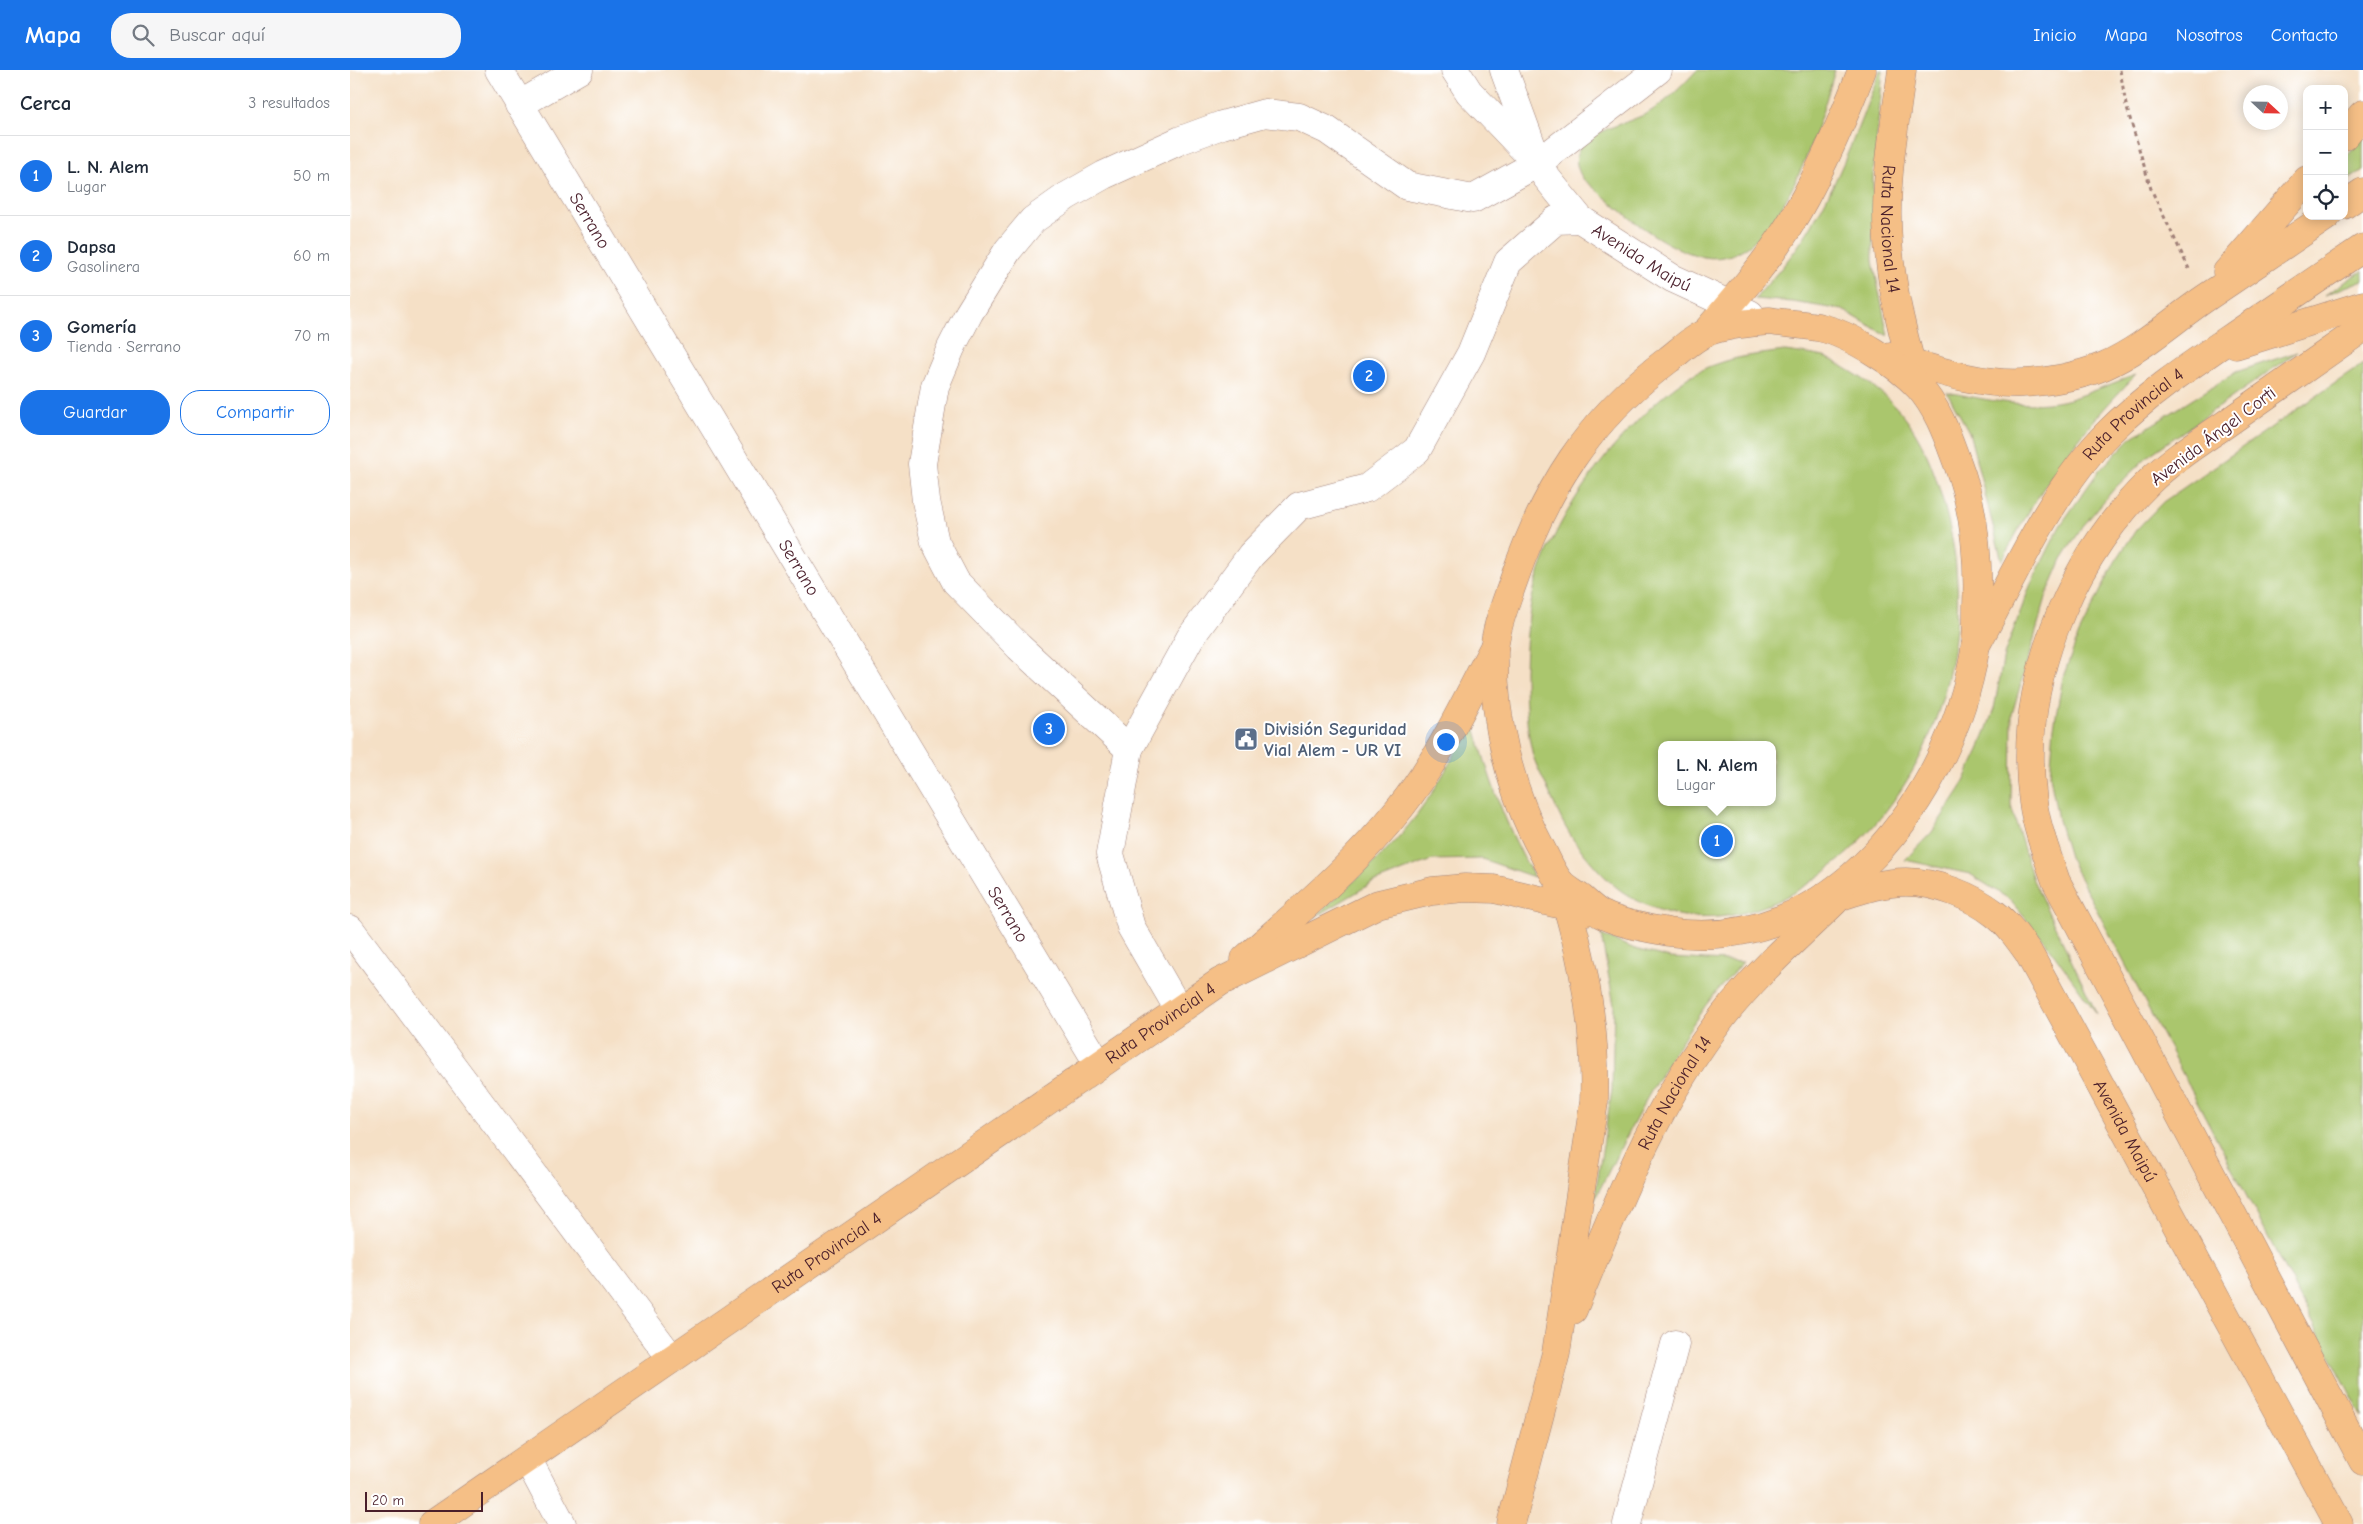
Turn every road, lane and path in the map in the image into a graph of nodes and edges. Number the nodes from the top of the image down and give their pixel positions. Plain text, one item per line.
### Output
1 (499, 70) edge
2 (579, 70) edge
3 (1455, 70) edge
4 (1504, 70) edge
5 (1658, 70) edge
6 (1862, 70) edge
7 (1902, 70) edge
8 (2120, 70) edge
9 (519, 105) junction
10 (2363, 114) edge
11 (2348, 131) edge
12 (1538, 163) junction
13 (2303, 185) edge
14 (2363, 192) edge
15 (2348, 202) edge
16 (1580, 220) junction
17 (2321, 220) edge
18 (2363, 248) edge
19 (2203, 299) junction
20 (2363, 304) edge
21 (1728, 306) junction
22 (1770, 321) junction
23 (2363, 328) edge
24 (1707, 331) junction
25 (2208, 353) junction
26 (1914, 374) junction
27 (1494, 647) junction
28 (1975, 647) junction
29 (1129, 749) junction
30 (1858, 874) junction
31 (1564, 895) junction
32 (1839, 898) junction
33 (1812, 905) junction
34 (350, 929) edge
35 (1220, 982) junction
36 (1179, 1010) junction
37 (1099, 1065) junction
38 (1676, 1344) dead end
39 (1556, 1353) junction
40 (672, 1359) junction
41 (528, 1460) junction
42 (2363, 1461) edge
43 (432, 1524) edge
44 (562, 1524) edge
45 (1511, 1524) edge
46 (1627, 1524) edge
47 (2339, 1524) edge

1 - 9 street, Serrano
2 - 9 street
3 - 12 street, Avenida Maipú
4 - 12 street, Avenida Maipú
5 - 12 street
6 - 21 main road
7 - 26 main road, Ruta Nacional 14
8 - 19 path
9 - 37 street, Serrano
10 - 11 main road
12 - 16 street, Avenida Maipú
12 - 29 street
13 - 19 main road
14 - 15 main road
16 - 21 street, Avenida Maipú
16 - 29 street
17 - 19 main road
18 - 25 main road, Ruta Provincial 4
19 - 26 main road
20 - 25 main road
21 - 22 street, Avenida Maipú
21 - 24 main road
22 - 24 main road
22 - 26 main road
23 - 42 main road, Avenida Ángel Corti
24 - 27 main road
25 - 28 main road, Ruta Provincial 4
26 - 28 main road
27 - 31 main road
27 - 35 main road, Ruta Provincial 4
28 - 30 main road
29 - 36 street
30 - 32 main road, Ruta Nacional 14
30 - 33 main road
31 - 33 main road
31 - 35 main road, Ruta Provincial 4
31 - 39 main road, Ruta Nacional 14
32 - 33 main road, Avenida Maipú
32 - 39 main road, Ruta Nacional 14
32 - 47 main road, Avenida Maipú
34 - 40 street
35 - 36 main road, Ruta Provincial 4
36 - 37 main road, Ruta Provincial 4
37 - 40 main road, Ruta Provincial 4
38 - 46 street
39 - 45 main road, Ruta Nacional 14
40 - 41 main road, Ruta Provincial 4
41 - 43 main road, Ruta Provincial 4
41 - 44 street

